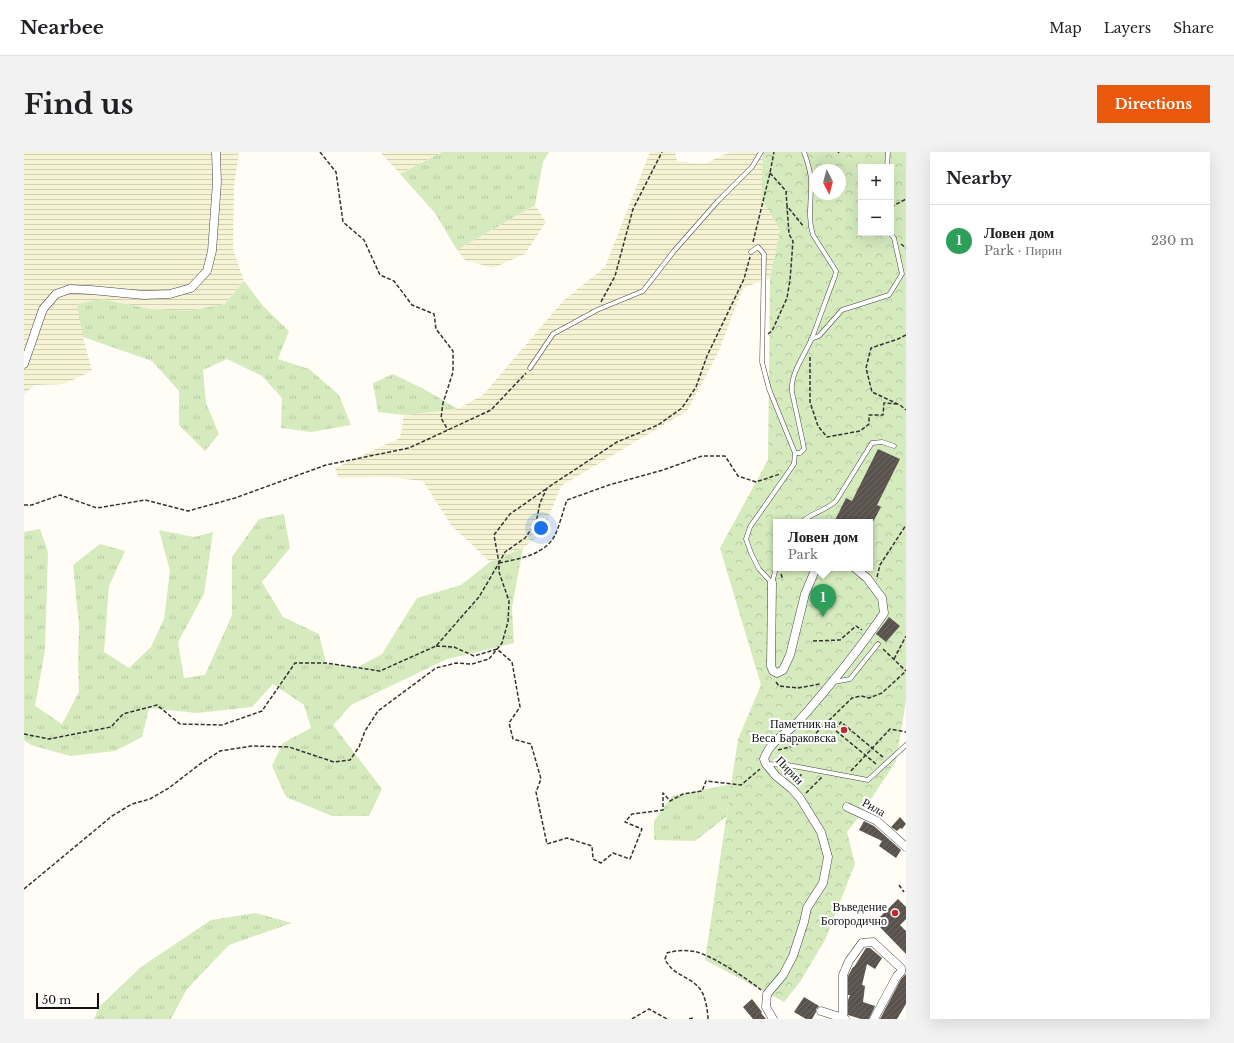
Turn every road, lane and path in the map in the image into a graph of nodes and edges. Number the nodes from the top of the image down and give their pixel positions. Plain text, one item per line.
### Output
1 (216, 152) edge
2 (320, 152) edge
3 (662, 152) edge
4 (762, 152) edge
5 (774, 152) edge
6 (804, 152) edge
7 (888, 152) edge
8 (887, 164) edge
9 (770, 173) junction
10 (906, 200) edge
11 (787, 206) junction
12 (894, 206) edge
13 (811, 230) junction
14 (892, 236) edge
15 (751, 252) junction
16 (597, 310) junction
17 (772, 331) dead end
18 (906, 335) edge
19 (811, 339) junction
20 (810, 354) dead end
21 (24, 364) edge
22 (530, 368) joint
23 (897, 404) junction
24 (906, 410) edge
25 (448, 430) junction
26 (894, 446) dead end
27 (795, 453) junction
28 (789, 470) junction
29 (547, 488) junction
30 (24, 505) edge
31 (805, 519) edge
32 (906, 525) edge
33 (499, 563) junction
34 (775, 571) edge
35 (815, 571) edge
36 (859, 571) edge
37 (772, 583) junction
38 (874, 588) junction
39 (869, 635) junction
40 (906, 636) edge
41 (813, 641) dead end
42 (878, 644) joint
43 (436, 646) junction
44 (497, 649) junction
45 (894, 659) junction
46 (773, 670) junction
47 (906, 671) edge
48 (830, 683) junction
49 (906, 732) edge
50 (24, 734) edge
51 (906, 745) edge
52 (872, 748) junction
53 (776, 751) dead end
54 (866, 756) junction
55 (888, 761) junction
56 (766, 764) junction
57 (881, 768) junction
58 (808, 769) junction
59 (827, 772) junction
60 (847, 776) junction
61 (788, 786) junction
62 (800, 798) junction
63 (847, 807) dead end
64 (906, 847) edge
65 (899, 885) dead end
66 (24, 889) edge
67 (904, 892) dead end
68 (767, 994) junction
69 (821, 1010) dead end
70 (844, 1018) edge
71 (632, 1019) edge
72 (667, 1019) edge
73 (689, 1019) edge
74 (694, 1019) edge
75 (708, 1019) edge
76 (773, 1019) edge
77 (874, 1019) edge

1 - 21 street
2 - 25 path
3 - 16 path
4 - 16 lane
5 - 9 path
6 - 13 lane
7 - 8 lane
9 - 11 path
9 - 15 path
10 - 12 path
11 - 13 path
11 - 17 path
13 - 19 lane
14 - 19 lane
15 - 27 lane
15 - 29 path
16 - 22 lane
18 - 23 path
19 - 27 lane
20 - 23 path
22 - 25 path
23 - 24 path
25 - 30 path
26 - 31 lane
27 - 28 lane
28 - 33 path
28 - 37 lane
29 - 33 path
29 - 33 path
32 - 38 path
33 - 43 path
33 - 44 path
34 - 37 lane
35 - 46 street
36 - 38 street, Пирин
37 - 46 street
38 - 39 street, Пирин
39 - 41 path
39 - 48 street, Пирин
40 - 45 path
42 - 45 path
42 - 48 lane
43 - 44 path
43 - 50 path
44 - 56 path
44 - 66 path
45 - 47 path
46 - 48 path
47 - 53 path
48 - 56 street, Пирин
49 - 52 path
51 - 55 lane
52 - 54 path
52 - 54 path
52 - 55 path
54 - 57 path
54 - 60 path
55 - 57 lane
56 - 58 lane
56 - 61 street, Пирин
57 - 60 lane
58 - 59 lane
58 - 61 path
59 - 60 lane
59 - 62 path
61 - 62 street, Пирин
62 - 68 street, Пирин
63 - 64 street, Рила
65 - 67 path
68 - 75 path
68 - 76 street
69 - 70 street
70 - 77 street
71 - 72 path
73 - 74 path

